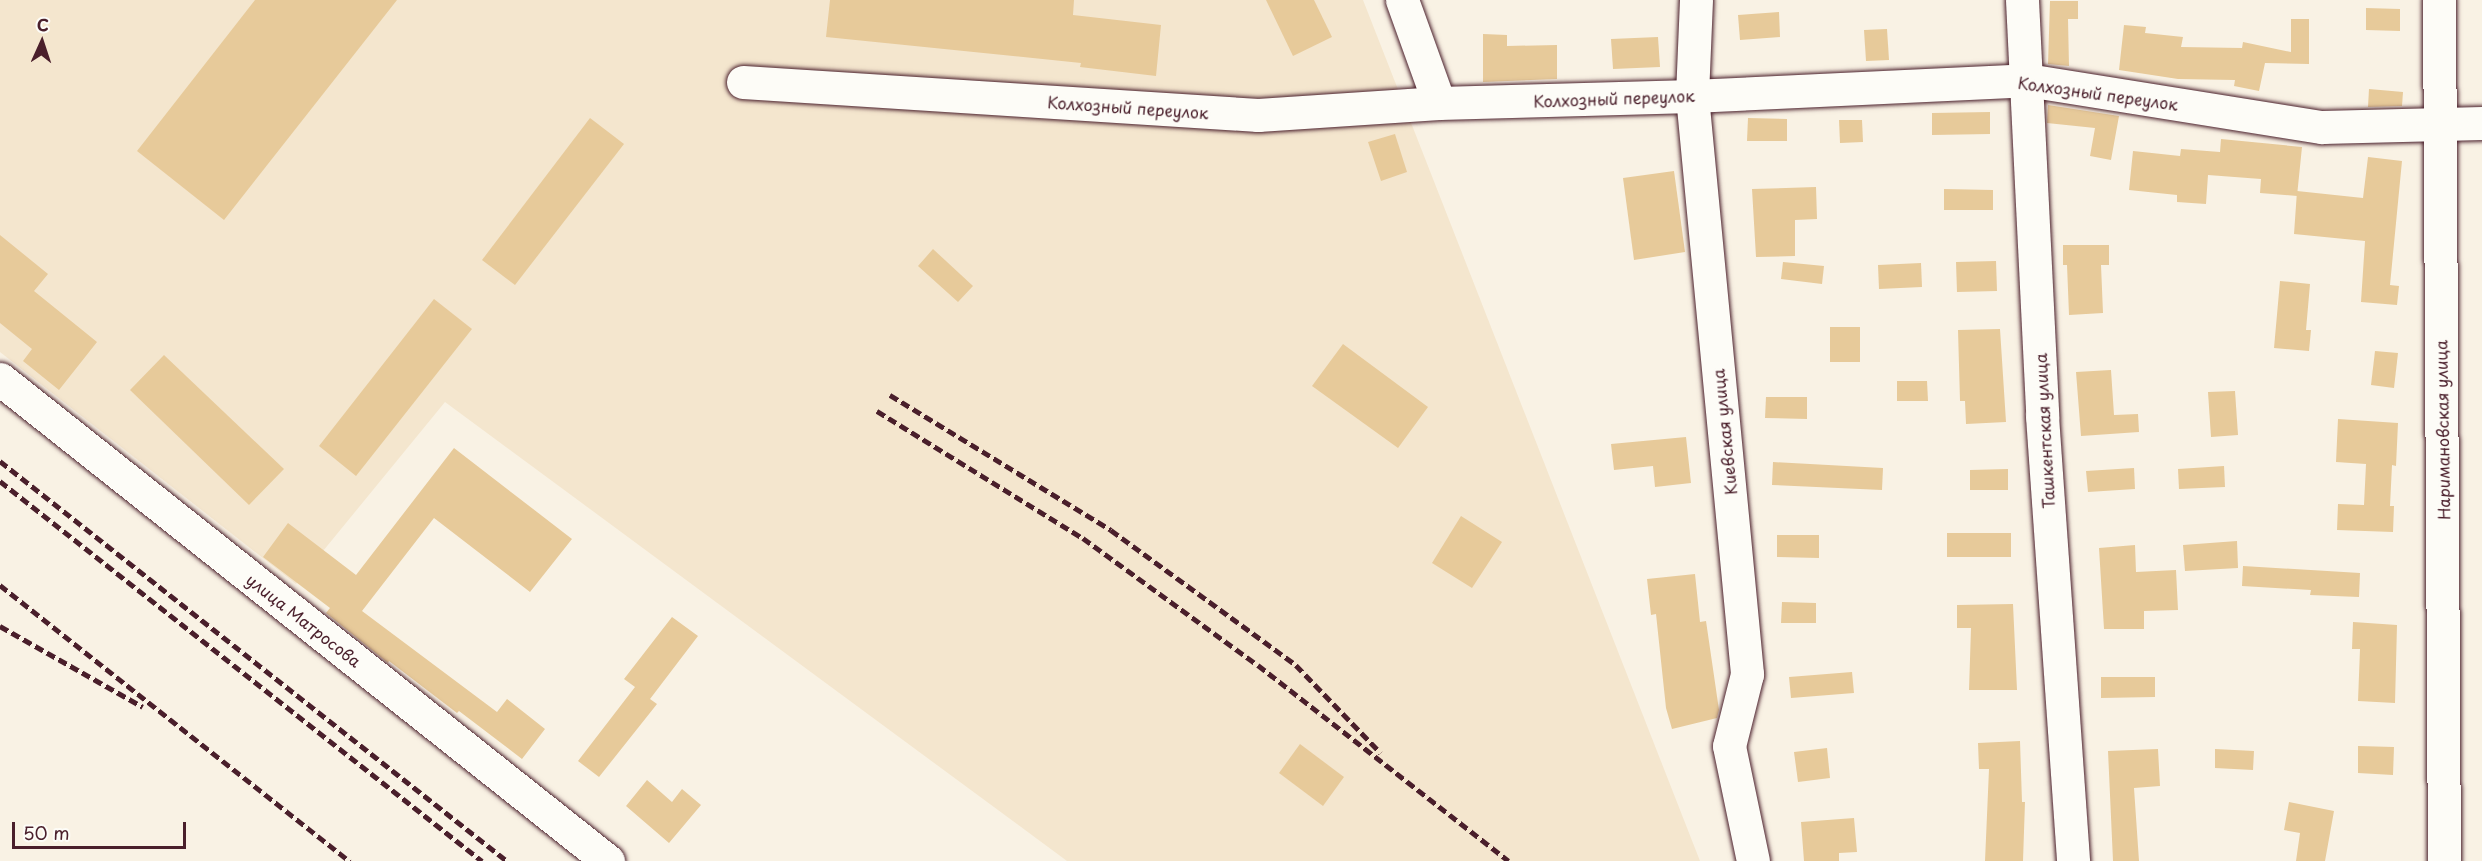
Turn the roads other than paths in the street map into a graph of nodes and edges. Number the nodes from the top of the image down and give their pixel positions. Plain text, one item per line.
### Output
1 (1402, 0) edge
2 (1696, 0) edge
3 (2022, 0) edge
4 (2439, 0) edge
5 (2026, 80) junction
6 (743, 82) dead end
7 (1692, 96) junction
8 (1439, 103) junction
9 (2482, 123) edge
10 (2438, 125) junction
11 (0, 380) edge
12 (608, 861) edge
13 (1753, 861) edge
14 (2073, 861) edge
15 (2444, 861) edge

1 - 8 street
2 - 7 street, Киевская улица
3 - 5 street, Ташкентская улица
4 - 10 street, Наримановская улица
5 - 7 street, Колхозный переулок
5 - 10 street, Колхозный переулок
5 - 14 street, Ташкентская улица
6 - 8 street, Колхозный переулок
7 - 8 street, Колхозный переулок
7 - 13 street, Киевская улица
9 - 10 street, Колхозный переулок
10 - 15 street, Наримановская улица
11 - 12 street, улица Матросова

